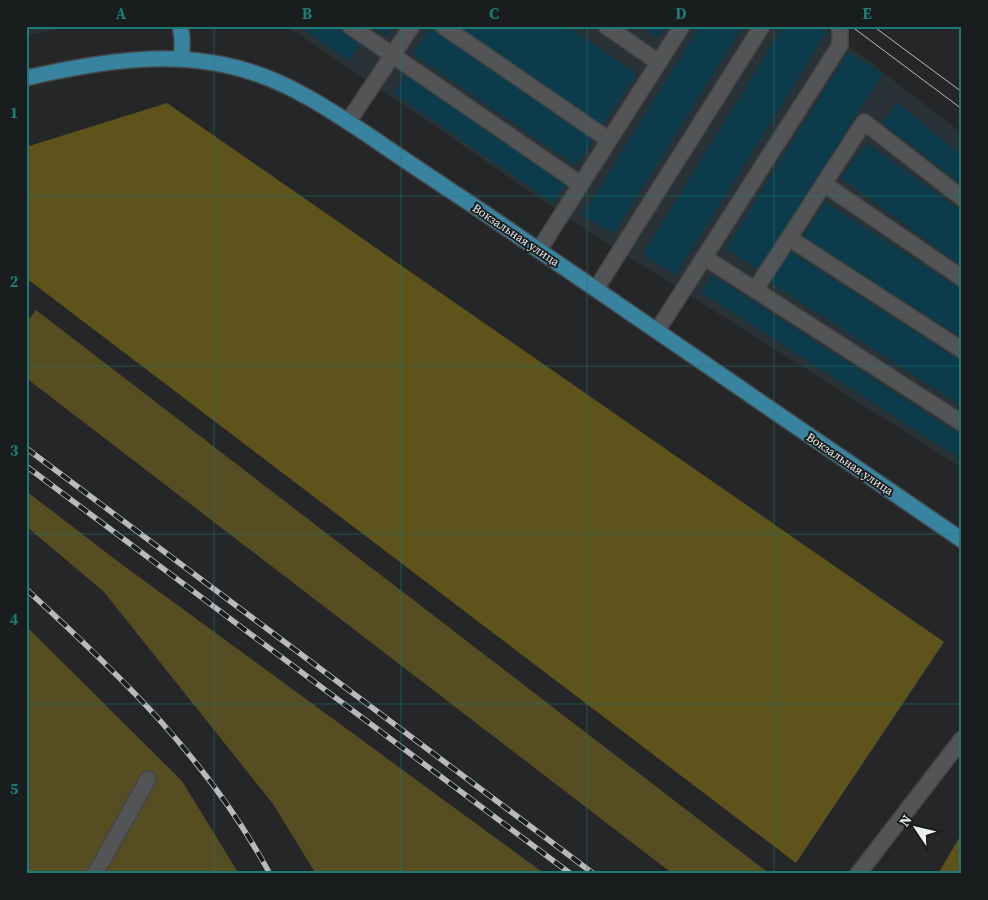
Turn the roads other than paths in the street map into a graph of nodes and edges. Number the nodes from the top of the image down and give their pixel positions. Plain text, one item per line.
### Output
1 (180, 26) edge
2 (350, 26) edge
3 (412, 26) edge
4 (443, 26) edge
5 (606, 26) edge
6 (682, 26) edge
7 (762, 26) edge
8 (838, 26) edge
9 (392, 55) junction
10 (182, 59) junction
11 (658, 62) junction
12 (26, 78) edge
13 (348, 122) junction
14 (609, 140) junction
15 (580, 184) junction
16 (824, 184) junction
17 (962, 198) edge
18 (788, 238) junction
19 (539, 250) junction
20 (704, 257) junction
21 (962, 278) edge
22 (596, 289) junction
23 (755, 290) junction
24 (657, 331) junction
25 (962, 350) edge
26 (962, 423) edge
27 (962, 540) edge
28 (962, 738) edge
29 (148, 779) dead end
30 (95, 874) edge
31 (858, 874) edge

1 - 10 main road
2 - 9 street
3 - 9 street
4 - 14 street
5 - 11 street
6 - 11 street
7 - 22 street
8 - 20 street
9 - 13 street
9 - 15 street
10 - 12 main road, Вокзальная улица
10 - 13 main road, Вокзальная улица
11 - 14 street
13 - 19 main road, Вокзальная улица
14 - 15 street
15 - 19 street
16 - 17 street
16 - 18 street
16 - 21 street
18 - 23 street
18 - 25 street
19 - 22 main road, Вокзальная улица
20 - 23 street
20 - 24 street
22 - 24 main road, Вокзальная улица
23 - 26 street
24 - 27 main road, Вокзальная улица
28 - 31 street
29 - 30 street

